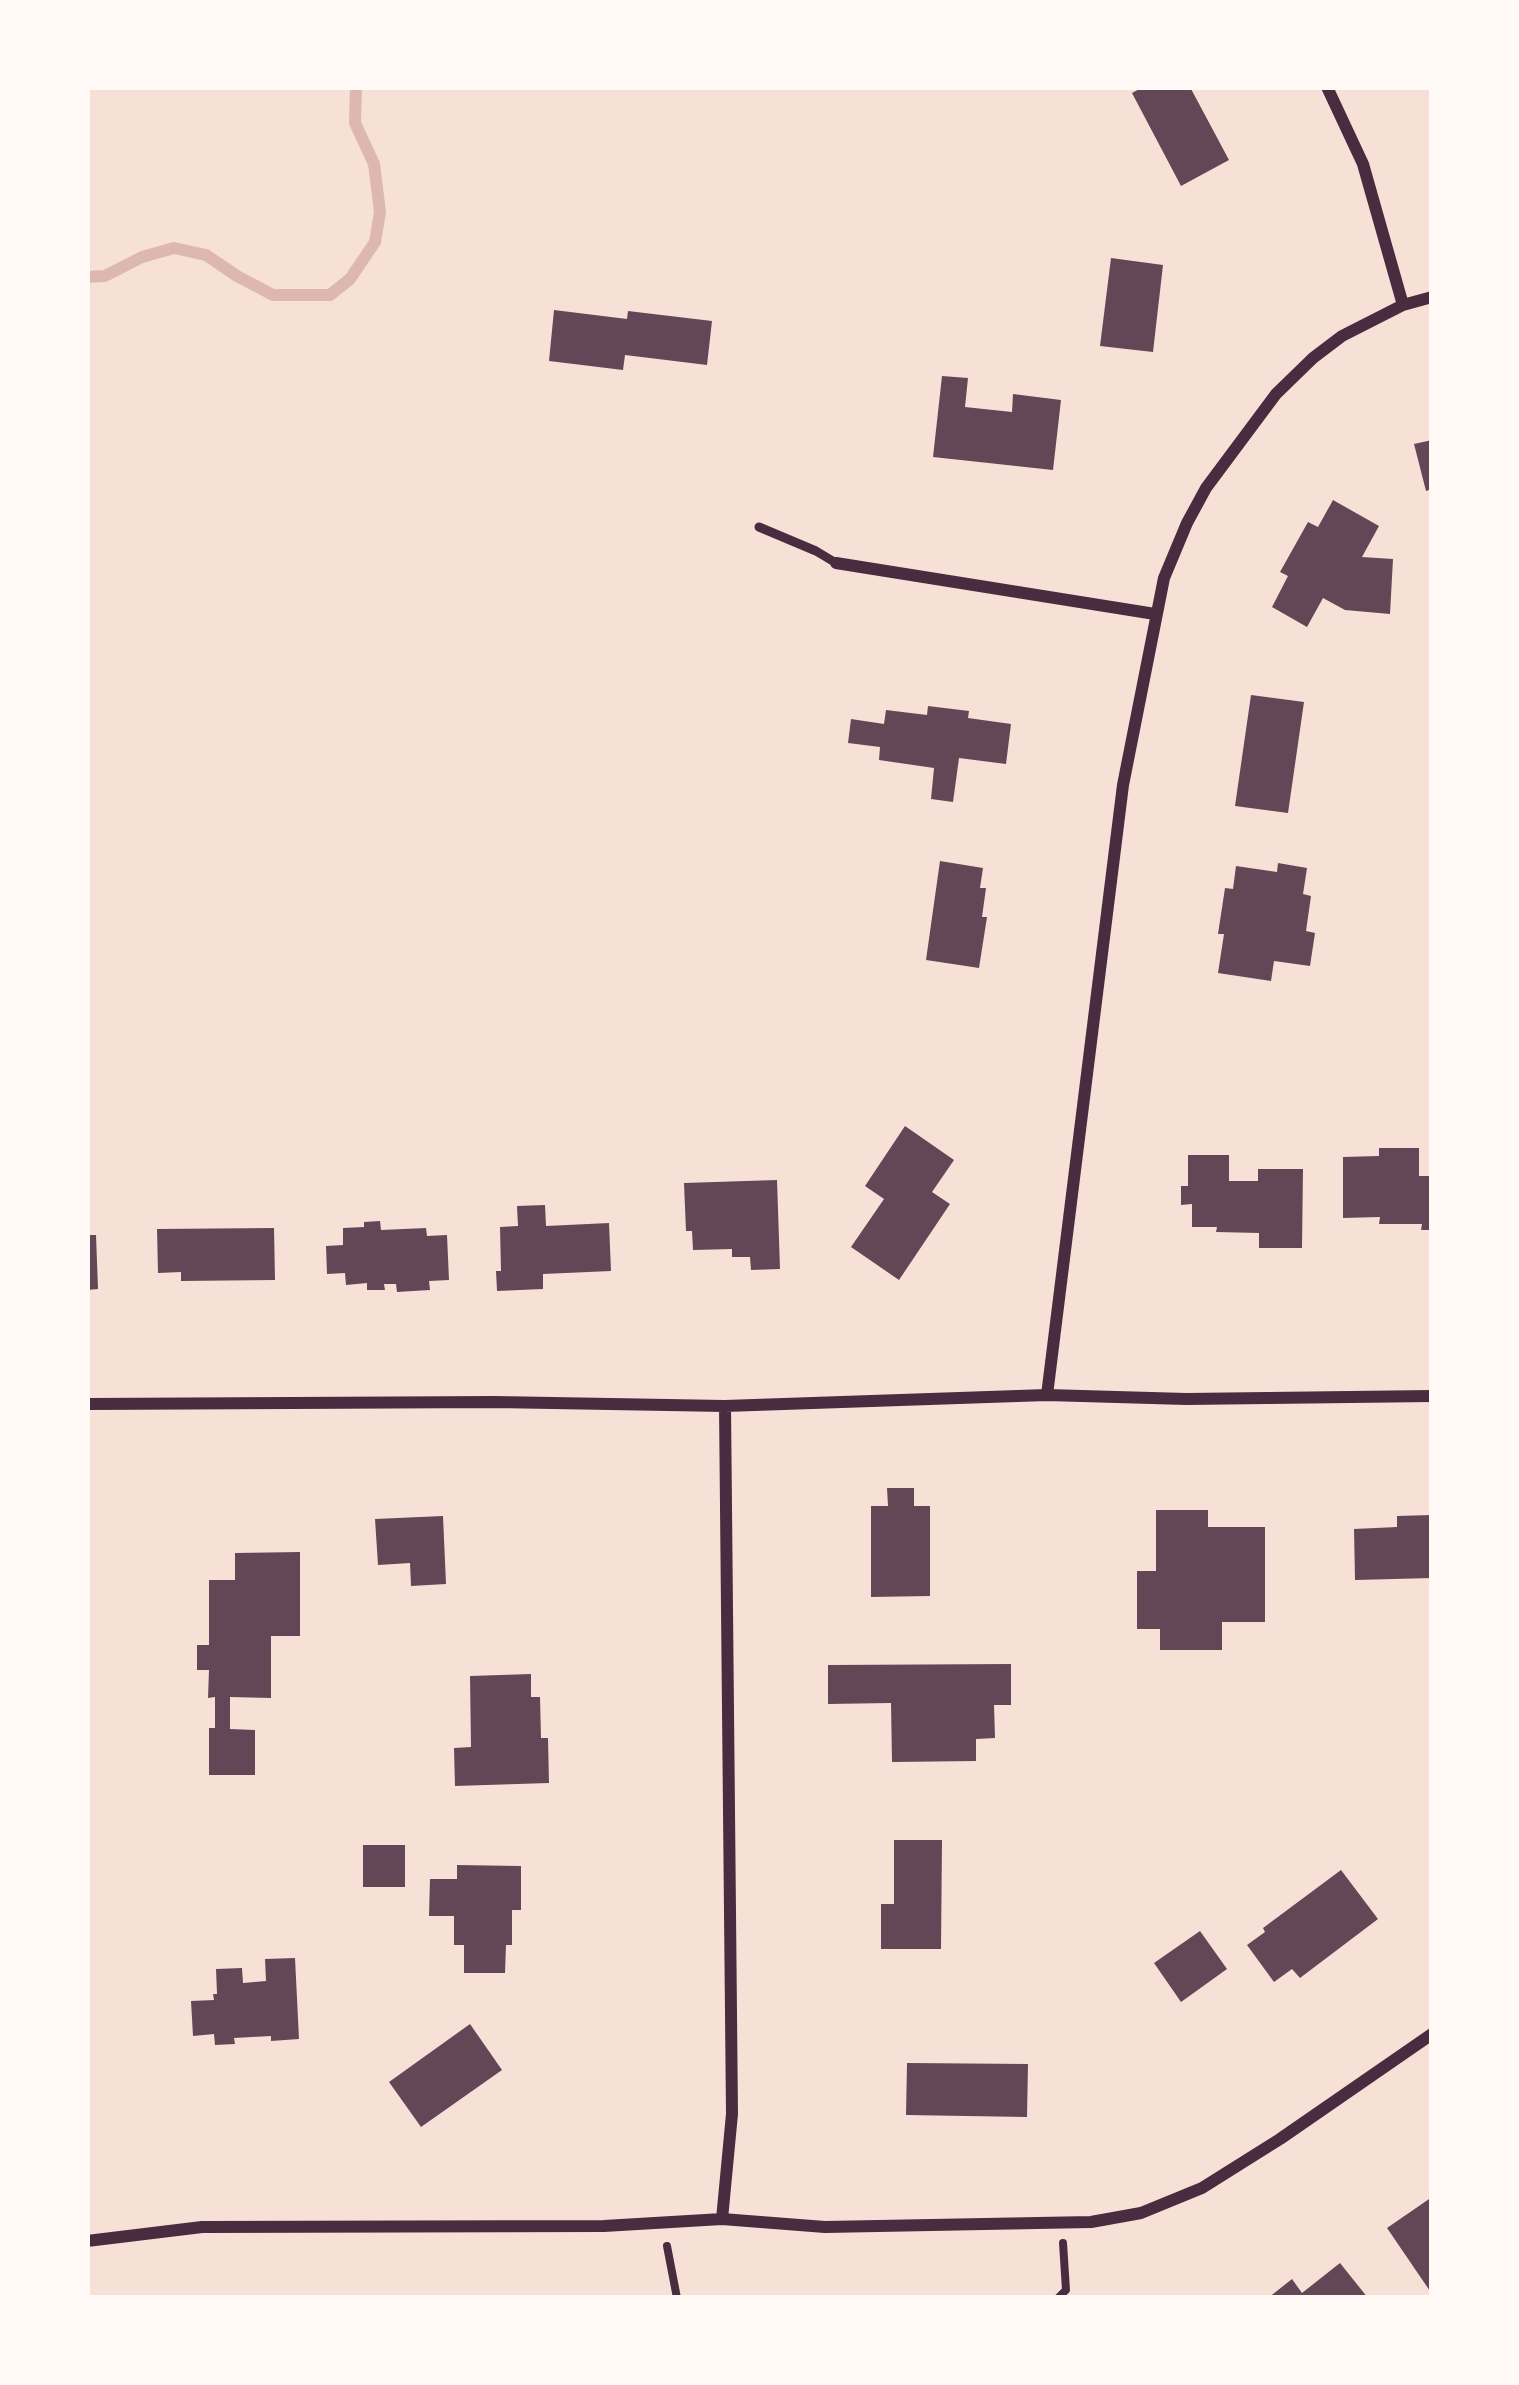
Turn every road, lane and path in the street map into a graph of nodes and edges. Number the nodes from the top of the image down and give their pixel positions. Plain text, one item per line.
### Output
1 (1327, 87) edge
2 (1432, 297) edge
3 (1403, 305) junction
4 (759, 527) dead end
5 (836, 562) joint
6 (1155, 614) junction
7 (1047, 1395) junction
8 (1432, 1396) edge
9 (87, 1404) edge
10 (725, 1406) junction
11 (1432, 2034) edge
12 (722, 2219) junction
13 (664, 2222) junction
14 (1062, 2223) junction
15 (87, 2241) edge
16 (677, 2298) edge
17 (1058, 2298) edge

1 - 3 street
2 - 3 street
3 - 6 street
4 - 5 lane
5 - 6 street
6 - 7 street
7 - 8 street
7 - 10 street
9 - 10 street
10 - 12 street
11 - 14 street
12 - 13 street
12 - 14 street
13 - 15 street
13 - 16 path
14 - 17 path

